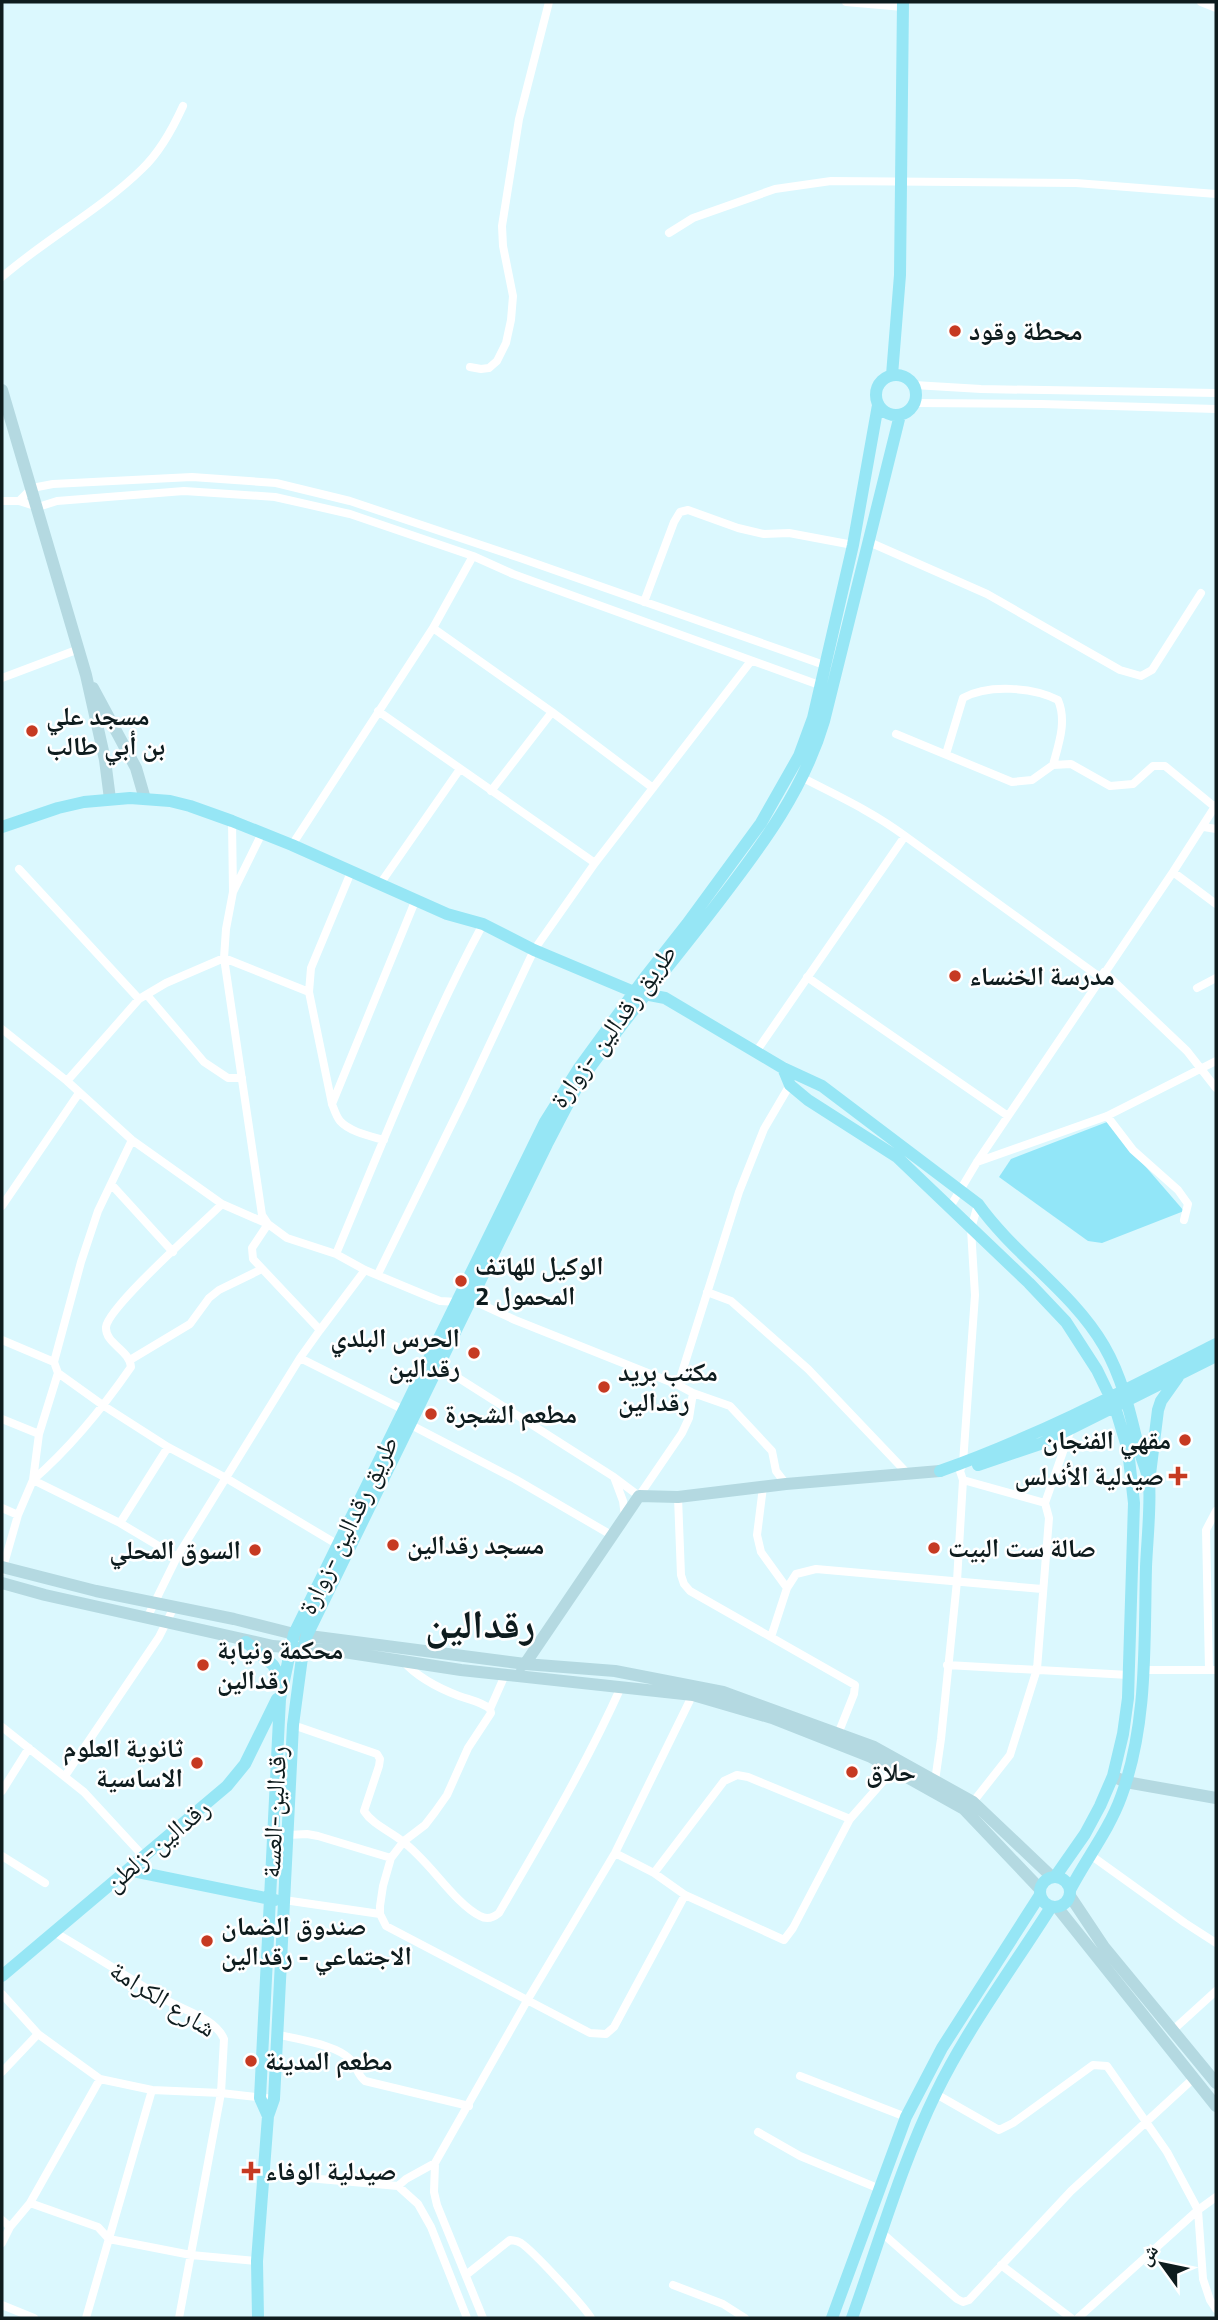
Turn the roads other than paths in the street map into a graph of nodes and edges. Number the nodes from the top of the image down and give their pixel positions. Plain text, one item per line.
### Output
1 (549, 2) edge
2 (846, 2) edge
3 (1201, 2) edge
4 (903, 4) edge
5 (1216, 8) edge
6 (183, 106) dead end
7 (901, 181) junction
8 (1216, 194) edge
9 (669, 233) dead end
10 (2, 276) edge
11 (470, 367) dead end
12 (892, 375) junction
13 (914, 385) junction
14 (2, 390) edge
15 (1216, 393) edge
16 (914, 403) junction
17 (878, 405) junction
18 (1216, 409) edge
19 (900, 415) junction
20 (53, 484) junction
21 (32, 488) junction
22 (2, 501) edge
23 (19, 501) junction
24 (57, 501) junction
25 (38, 507) junction
26 (869, 542) junction
27 (853, 545) junction
28 (472, 556) junction
29 (1201, 593) dead end
30 (644, 602) junction
31 (433, 628) junction
32 (79, 649) junction
33 (751, 661) junction
34 (823, 666) junction
35 (837, 669) junction
36 (86, 675) junction
37 (2, 678) edge
38 (825, 687) junction
39 (378, 712) junction
40 (552, 712) junction
41 (896, 734) dead end
42 (946, 754) junction
43 (1053, 765) junction
44 (460, 769) junction
45 (803, 779) junction
46 (653, 788) junction
47 (491, 791) junction
48 (110, 799) junction
49 (145, 799) junction
50 (1216, 807) edge
51 (232, 821) junction
52 (2, 827) edge
53 (1203, 827) junction
54 (1216, 829) edge
55 (262, 833) junction
56 (905, 836) junction
57 (292, 845) junction
58 (595, 863) junction
59 (19, 869) dead end
60 (351, 872) junction
61 (1173, 872) junction
62 (380, 884) junction
63 (233, 892) junction
64 (415, 899) junction
65 (1216, 904) edge
66 (483, 924) junction
67 (534, 950) junction
68 (224, 958) junction
69 (1103, 975) junction
70 (807, 977) junction
71 (1216, 978) edge
72 (1197, 988) dead end
73 (309, 992) junction
74 (641, 993) junction
75 (143, 997) junction
76 (2, 1029) edge
77 (756, 1052) junction
78 (1216, 1061) edge
79 (1203, 1069) junction
80 (242, 1077) junction
81 (793, 1079) junction
82 (67, 1080) junction
83 (1216, 1088) edge
84 (79, 1093) junction
85 (332, 1104) junction
86 (1008, 1116) junction
87 (1107, 1116) junction
88 (132, 1140) junction
89 (384, 1140) junction
90 (977, 1162) junction
91 (111, 1184) junction
92 (960, 1192) junction
93 (222, 1204) junction
94 (978, 1204) junction
95 (2, 1206) edge
96 (950, 1207) junction
97 (1184, 1220) dead end
98 (268, 1224) junction
99 (971, 1228) junction
100 (173, 1252) junction
101 (336, 1254) junction
102 (262, 1269) junction
103 (365, 1270) junction
104 (378, 1274) junction
105 (707, 1292) junction
106 (472, 1300) junction
107 (458, 1302) junction
108 (320, 1330) junction
109 (2, 1339) edge
110 (1216, 1344) edge
111 (1216, 1356) edge
112 (300, 1358) junction
113 (130, 1360) junction
114 (54, 1362) junction
115 (438, 1365) junction
116 (58, 1373) junction
117 (1180, 1374) junction
118 (678, 1385) junction
119 (693, 1393) junction
120 (1119, 1399) junction
121 (104, 1406) junction
122 (404, 1410) junction
123 (2, 1419) edge
124 (1090, 1419) junction
125 (411, 1425) junction
126 (1072, 1428) junction
127 (1122, 1429) junction
128 (39, 1434) junction
129 (169, 1447) junction
130 (940, 1471) joint
131 (962, 1471) junction
132 (908, 1474) junction
133 (614, 1477) junction
134 (226, 1478) junction
135 (33, 1480) junction
136 (1149, 1482) junction
137 (786, 1484) junction
138 (764, 1487) junction
139 (639, 1496) junction
140 (678, 1497) junction
141 (1045, 1503) junction
142 (2, 1508) edge
143 (1216, 1511) edge
144 (18, 1515) junction
145 (625, 1516) junction
146 (120, 1523) junction
147 (612, 1536) junction
148 (344, 1548) junction
149 (177, 1558) junction
150 (2, 1568) edge
151 (957, 1581) junction
152 (2, 1583) edge
153 (787, 1588) junction
154 (1042, 1588) junction
155 (155, 1602) junction
156 (174, 1607) junction
157 (147, 1618) junction
158 (168, 1622) junction
159 (301, 1634) junction
160 (771, 1637) junction
161 (246, 1642) junction
162 (297, 1649) junction
163 (403, 1661) junction
164 (525, 1664) junction
165 (947, 1665) junction
166 (1037, 1669) junction
167 (1143, 1670) junction
168 (1213, 1670) edge
169 (505, 1675) junction
170 (1129, 1675) junction
171 (282, 1686) junction
172 (621, 1687) junction
173 (694, 1691) junction
174 (491, 1709) junction
175 (293, 1725) junction
176 (2, 1727) edge
177 (838, 1734) junction
178 (29, 1748) junction
179 (893, 1770) junction
180 (911, 1774) junction
181 (65, 1776) junction
182 (1113, 1776) junction
183 (934, 1781) junction
184 (1126, 1782) junction
185 (2, 1791) edge
186 (1216, 1798) edge
187 (972, 1802) junction
188 (850, 1819) junction
189 (288, 1835) junction
190 (404, 1842) junction
191 (615, 1853) junction
192 (1089, 1854) junction
193 (2, 1856) edge
194 (144, 1857) junction
195 (391, 1858) junction
196 (128, 1870) junction
197 (654, 1873) junction
198 (1054, 1877) junction
199 (270, 1880) junction
200 (285, 1881) junction
201 (45, 1883) dead end
202 (1040, 1892) junction
203 (1070, 1893) junction
204 (685, 1895) junction
205 (269, 1899) junction
206 (284, 1900) junction
207 (1054, 1907) junction
208 (380, 1914) junction
209 (54, 1933) junction
210 (1216, 1943) edge
211 (2, 1976) edge
212 (1216, 1991) edge
213 (2, 1994) edge
214 (528, 1999) junction
215 (1173, 2030) junction
216 (38, 2034) junction
217 (277, 2034) junction
218 (2, 2072) edge
219 (1200, 2073) junction
220 (800, 2076) dead end
221 (100, 2079) junction
222 (1216, 2083) edge
223 (152, 2090) junction
224 (221, 2093) junction
225 (936, 2094) junction
226 (260, 2098) junction
227 (274, 2099) junction
228 (469, 2106) junction
229 (1216, 2106) edge
230 (268, 2116) junction
231 (906, 2117) junction
232 (1147, 2122) junction
233 (758, 2132) dead end
234 (435, 2163) junction
235 (263, 2174) junction
236 (398, 2186) junction
237 (880, 2189) junction
238 (1216, 2197) edge
239 (436, 2201) junction
240 (30, 2203) junction
241 (420, 2208) junction
242 (1198, 2210) junction
243 (2, 2220) edge
244 (10, 2227) junction
245 (882, 2234) junction
246 (108, 2239) junction
247 (2, 2242) edge
248 (191, 2255) junction
249 (257, 2261) junction
250 (1001, 2265) junction
251 (466, 2275) junction
252 (673, 2285) dead end
253 (2, 2305) edge
254 (1216, 2309) edge
255 (34, 2318) edge
256 (86, 2318) edge
257 (179, 2318) edge
258 (258, 2318) edge
259 (467, 2318) edge
260 (483, 2318) edge
261 (590, 2318) edge
262 (745, 2318) edge
263 (832, 2318) edge
264 (852, 2318) edge
265 (1071, 2318) edge
266 (1078, 2318) edge

1 - 11 street
2 - 4 street
3 - 5 street
4 - 7 main road
6 - 10 street
7 - 8 street
7 - 9 street
7 - 12 main road
12 - 13 main road
12 - 17 main road
13 - 15 street
13 - 16 main road
14 - 21 street
16 - 18 street
16 - 19 main road
17 - 19 main road
17 - 27 main road, طريق رقدالين -زوارة
19 - 26 main road, طريق رقدالين -زوارة
20 - 21 street
20 - 24 street
20 - 30 street
21 - 23 street
21 - 25 street
22 - 23 street
23 - 25 street
24 - 25 street
24 - 28 street
25 - 32 street
26 - 29 street
26 - 35 main road, طريق رقدالين -زوارة
27 - 30 street
27 - 34 main road, طريق رقدالين -زوارة
28 - 31 street
28 - 33 street
30 - 34 street
31 - 39 street
31 - 40 street
32 - 36 street
32 - 37 street
33 - 38 street
33 - 46 street
34 - 35 street
34 - 38 main road, طريق رقدالين -زوارة
35 - 38 main road, طريق رقدالين -زوارة
36 - 48 street
36 - 49 street
38 - 45 main road, طريق رقدالين -زوارة
38 - 74 main road, طريق رقدالين -زوارة
39 - 44 street
39 - 57 street
40 - 46 street
40 - 47 street
41 - 42 street
42 - 43 street
42 - 43 street
43 - 50 street
44 - 47 street
44 - 62 street
45 - 56 street
45 - 74 main road, طريق رقدالين -زوارة
46 - 58 street
47 - 58 street
48 - 49 main road
48 - 52 main road
49 - 51 main road
50 - 53 street
51 - 55 main road
51 - 63 street
53 - 54 street
53 - 61 street
55 - 57 main road
55 - 63 street
56 - 69 street
56 - 70 street
57 - 60 main road
58 - 67 street
59 - 75 street
60 - 62 main road
60 - 73 street
61 - 65 street
61 - 69 street
62 - 64 main road
63 - 68 street
64 - 66 main road
64 - 85 street
66 - 67 main road
66 - 89 street
67 - 74 main road
67 - 104 street
68 - 73 street
68 - 75 street
68 - 80 street
69 - 79 street
69 - 86 street
70 - 77 street
70 - 86 street
71 - 72 street
73 - 85 street
74 - 77 main road
74 - 106 main road, طريق رقدالين -زوارة
74 - 107 main road, طريق رقدالين -زوارة
75 - 80 street
75 - 82 street
76 - 82 street
77 - 81 main road
78 - 79 street
79 - 83 street
79 - 87 street
80 - 98 street
81 - 92 main road
81 - 96 main road
81 - 105 street
82 - 84 street
84 - 88 street
84 - 95 street
85 - 89 street
86 - 90 street
87 - 90 street
87 - 97 street
88 - 91 street
88 - 93 street
89 - 101 street
90 - 92 street
91 - 100 street
91 - 114 street
92 - 94 main road
92 - 96 street
93 - 98 street
93 - 100 street
94 - 99 street
94 - 120 main road
96 - 99 main road
98 - 101 street
98 - 102 street
99 - 120 main road
99 - 131 street
100 - 113 street
101 - 103 street
102 - 108 street
102 - 113 street
103 - 104 street
103 - 108 street
104 - 107 street
105 - 118 street
105 - 132 street
106 - 107 street
106 - 115 main road, طريق رقدالين -زوارة
106 - 118 street
107 - 122 main road, طريق رقدالين -زوارة
108 - 112 street
109 - 114 street
110 - 120 main road
111 - 117 main road
112 - 122 street
112 - 134 street
113 - 121 street
114 - 116 street
115 - 125 main road, طريق رقدالين -زوارة
115 - 133 street
116 - 121 street
116 - 128 street
117 - 120 main road
117 - 136 main road
118 - 119 street
119 - 137 street
119 - 139 street
120 - 124 main road
120 - 127 main road
120 - 131 main road
120 - 136 main road
121 - 129 street
121 - 135 street
122 - 148 main road, طريق رقدالين -زوارة
123 - 128 street
124 - 126 main road
124 - 127 main road
125 - 147 street
125 - 148 main road, طريق رقدالين -زوارة
126 - 131 main road
126 - 141 street
127 - 170 main road
128 - 135 street
129 - 134 street
129 - 146 street
130 - 131 main road
130 - 132 street
131 - 141 street
131 - 151 street
132 - 137 street
133 - 139 street
133 - 145 street
134 - 148 street
134 - 149 street
135 - 144 street
135 - 146 street
136 - 167 main road
137 - 138 street
138 - 140 street
138 - 153 street
139 - 140 street
139 - 145 street
140 - 160 street
141 - 154 street
142 - 144 street
143 - 168 street
144 - 150 street
145 - 147 street
146 - 149 street
147 - 164 street
148 - 159 main road, طريق رقدالين -زوارة
149 - 155 street
150 - 155 street
151 - 153 street
151 - 154 street
151 - 165 street
152 - 157 street
153 - 160 street
154 - 166 street
155 - 156 street
155 - 157 street
156 - 158 street
156 - 159 street
157 - 158 street
158 - 161 street
158 - 181 street
159 - 162 main road, رقدالين-العسة
159 - 164 street
160 - 177 street
161 - 162 street
161 - 171 main road
162 - 163 street
162 - 171 main road, رقدالين-العسة
162 - 175 main road, رقدالين-العسة
163 - 169 street
163 - 174 street
164 - 169 street
164 - 173 street
165 - 166 street
165 - 183 street
166 - 170 street
166 - 187 street
167 - 168 street
167 - 184 main road
169 - 172 street
169 - 174 street
170 - 182 main road
171 - 194 main road, رقدالين-زلطن
171 - 199 main road, رقدالين-العسة
172 - 173 street
172 - 190 street
173 - 177 street
173 - 179 street
173 - 191 street
174 - 190 street
175 - 189 main road, رقدالين-العسة
175 - 190 street
176 - 178 street
177 - 180 street
178 - 181 street
178 - 185 street
179 - 180 street
179 - 188 street
180 - 183 street
180 - 202 street
181 - 194 street
182 - 184 street
182 - 198 main road
183 - 187 street
184 - 186 street
184 - 192 main road
187 - 198 street
188 - 197 street
188 - 204 street
189 - 195 street
189 - 200 main road, رقدالين-العسة
190 - 195 street
191 - 197 street
191 - 214 street
192 - 203 main road
192 - 210 street
193 - 201 street
194 - 196 main road, رقدالين-زلطن
195 - 208 street
196 - 205 main road
196 - 209 main road, رقدالين-زلطن
197 - 204 street
198 - 202 main road
198 - 203 main road
199 - 200 main road
199 - 205 main road, رقدالين-العسة
200 - 206 main road, رقدالين-العسة
202 - 207 main road
202 - 231 main road
203 - 207 main road
203 - 215 street
204 - 214 street
205 - 206 main road
205 - 226 main road, رقدالين-العسة
206 - 208 street
206 - 217 main road, رقدالين-العسة
207 - 219 street
207 - 225 main road
208 - 214 street
209 - 211 main road, رقدالين-زلطن
209 - 224 street, شارع الكرامة
212 - 215 street
213 - 216 street
214 - 228 street
215 - 219 street
216 - 218 street
216 - 221 street
217 - 227 main road, رقدالين-العسة
217 - 228 street
219 - 222 street
219 - 229 street
219 - 232 street
220 - 231 street
221 - 223 street
221 - 240 street
223 - 224 street
223 - 246 street
224 - 226 street
224 - 248 street
225 - 232 street
225 - 245 main road
226 - 227 street
226 - 230 main road, رقدالين-العسة
227 - 230 main road, رقدالين-العسة
228 - 234 street
230 - 235 main road, رقدالين-العسة
231 - 237 main road
232 - 242 street
232 - 250 street
233 - 237 street
234 - 236 street
234 - 239 street
235 - 236 street
235 - 249 main road, رقدالين-العسة
236 - 241 street
237 - 263 main road
238 - 242 street
239 - 241 street
239 - 251 street
240 - 244 street
240 - 246 street
241 - 259 street
242 - 254 street
242 - 266 street
243 - 244 street
244 - 247 street
245 - 250 street
245 - 264 main road
246 - 248 street
246 - 256 street
248 - 249 street
248 - 257 street
249 - 258 main road, رقدالين-العسة
250 - 265 street
251 - 260 street
251 - 261 street
252 - 262 street
253 - 255 street

